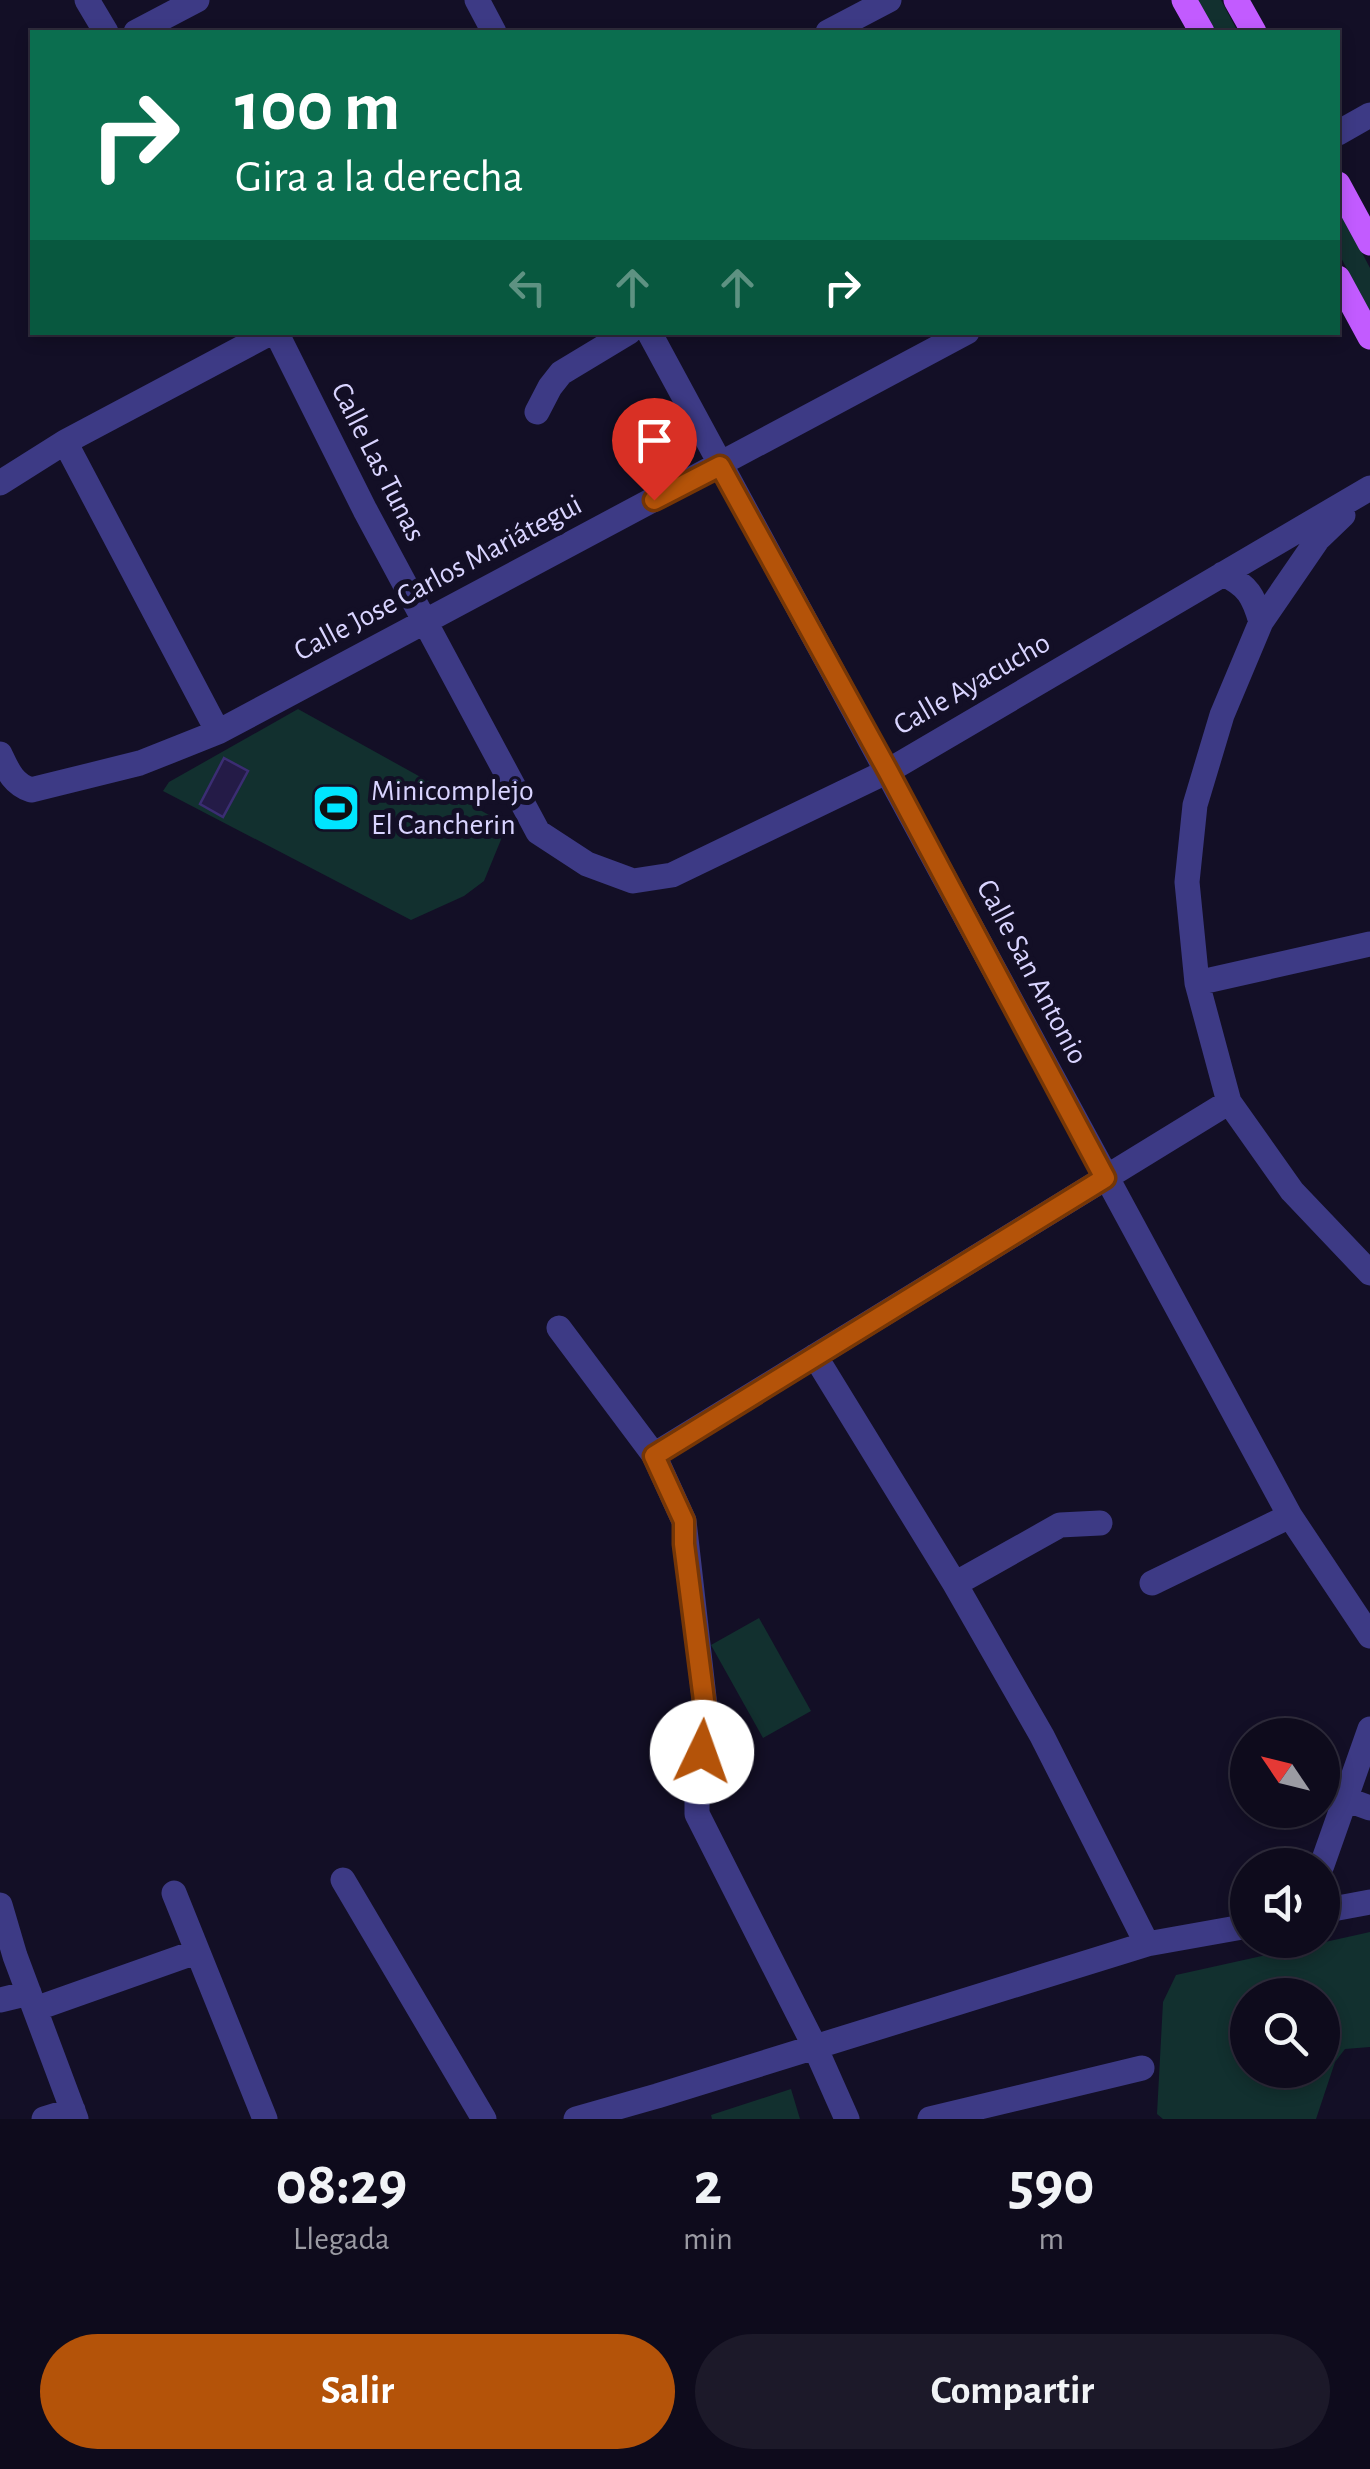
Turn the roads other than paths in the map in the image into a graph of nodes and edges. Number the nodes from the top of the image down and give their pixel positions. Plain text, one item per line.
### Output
1 (87, 0) edge
2 (197, 0) edge
3 (477, 0) edge
4 (889, 0) edge
5 (1184, 0) edge
6 (1236, 0) edge
7 (105, 30) edge
8 (140, 30) edge
9 (493, 30) edge
10 (832, 30) edge
11 (1201, 30) edge
12 (1253, 30) edge
13 (1370, 115) edge
14 (1340, 132) edge
15 (1340, 188) edge
16 (1370, 244) edge
17 (1340, 282) edge
18 (268, 335) edge
19 (276, 335) edge
20 (624, 335) edge
21 (650, 335) edge
22 (962, 335) edge
23 (1370, 337) edge
24 (537, 412) dead end
25 (65, 442) junction
26 (720, 466) junction
27 (0, 483) edge
28 (1370, 489) edge
29 (1224, 574) junction
30 (424, 622) junction
31 (1261, 622) junction
32 (218, 732) junction
33 (0, 754) edge
34 (888, 771) junction
35 (17, 792) edge
36 (538, 832) joint
37 (1370, 944) edge
38 (1197, 983) junction
39 (1228, 1102) junction
40 (1105, 1178) junction
41 (1370, 1273) edge
42 (559, 1328) dead end
43 (815, 1356) junction
44 (654, 1456) junction
45 (1290, 1516) junction
46 (1100, 1523) dead end
47 (954, 1584) junction
48 (1152, 1584) dead end
49 (1370, 1636) edge
50 (1370, 1728) edge
51 (1358, 1803) edge
52 (1332, 1848) edge
53 (343, 1880) dead end
54 (174, 1894) dead end
55 (1368, 1898) edge
56 (0, 1905) edge
57 (1340, 1906) edge
58 (1230, 1929) edge
59 (1147, 1944) junction
60 (196, 1952) junction
61 (0, 2000) edge
62 (32, 2001) junction
63 (815, 2047) junction
64 (1142, 2068) dead end
65 (662, 2108) edge
66 (75, 2115) edge
67 (44, 2119) edge
68 (265, 2119) edge
69 (484, 2119) edge
70 (576, 2119) edge
71 (848, 2119) edge
72 (930, 2119) edge

1 - 7 street
2 - 8 street
3 - 9 street
4 - 10 street
5 - 11 main road
6 - 12 main road
13 - 14 street
15 - 16 main road
17 - 23 main road
18 - 25 street
19 - 30 street, Calle Las Tunas
20 - 24 street
21 - 26 street, Calle San Antonio
22 - 26 street, Calle Jose Carlos Mariátegui
25 - 27 street
25 - 32 street
26 - 30 street, Calle Jose Carlos Mariátegui
26 - 34 street, Calle San Antonio
28 - 29 street, Calle Ayacucho
28 - 31 street
29 - 31 street
29 - 34 street, Calle Ayacucho
30 - 32 street, Calle Jose Carlos Mariátegui
30 - 36 street, Calle Las Tunas
31 - 38 street
32 - 35 street, Calle Jose Carlos Mariátegui
33 - 35 street
34 - 36 street, Calle Ayacucho
34 - 40 street, Calle San Antonio
37 - 38 street
38 - 39 street
39 - 40 street
39 - 41 street
40 - 43 street
40 - 45 street, Calle San Antonio
42 - 44 street
43 - 44 street
43 - 47 street
44 - 63 street
45 - 48 street
45 - 49 street, Calle San Antonio
46 - 47 street
47 - 59 street
50 - 51 street
51 - 52 street
53 - 69 street
54 - 60 street
55 - 57 street
56 - 62 street
58 - 59 street
59 - 63 street
60 - 62 street
60 - 68 street
61 - 62 street
62 - 66 street
63 - 65 street
63 - 71 street
64 - 72 street
65 - 70 street
66 - 67 street

